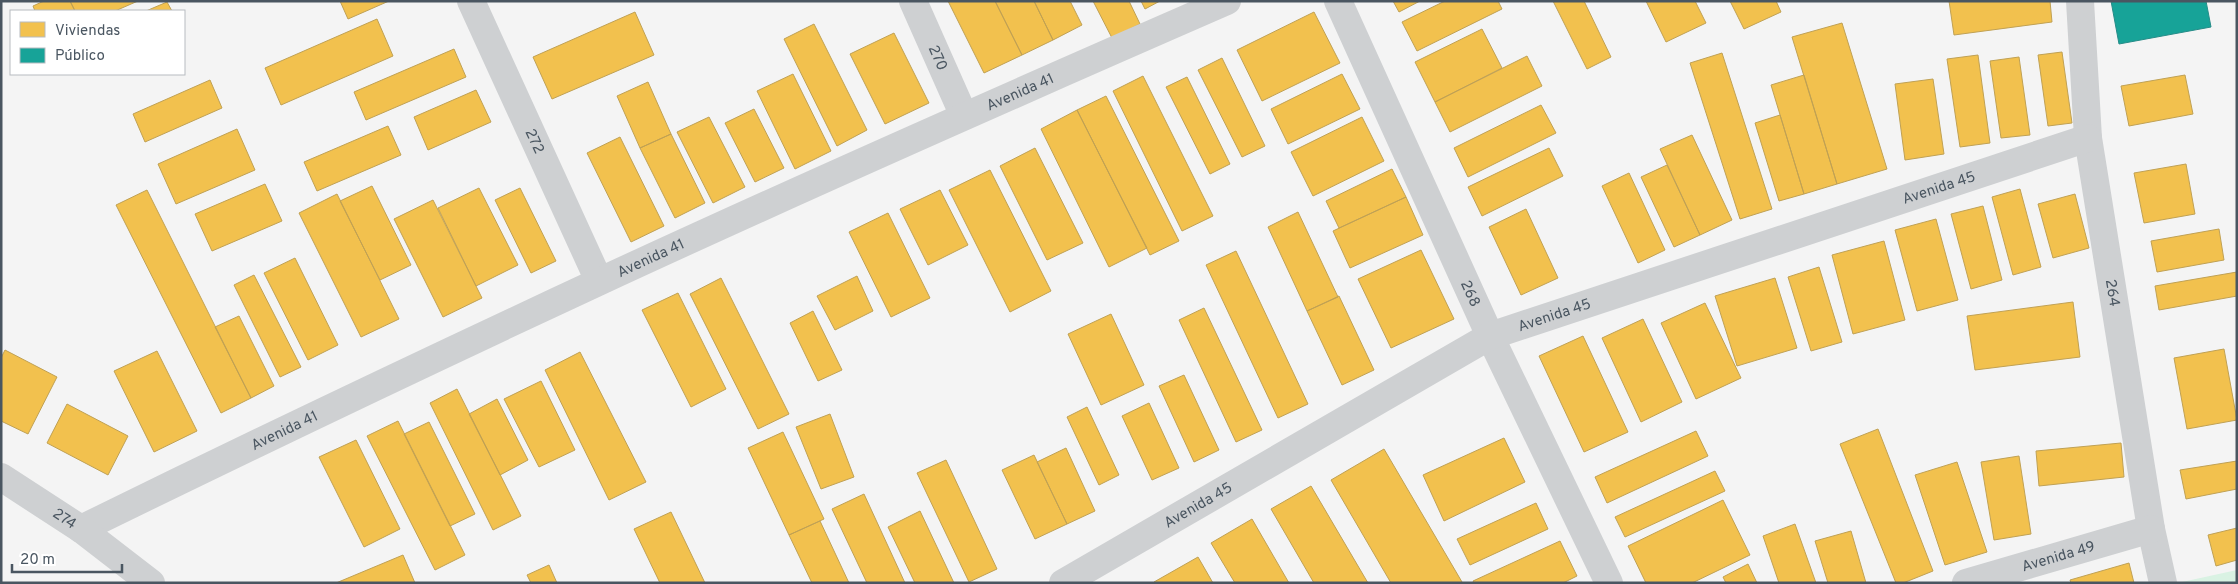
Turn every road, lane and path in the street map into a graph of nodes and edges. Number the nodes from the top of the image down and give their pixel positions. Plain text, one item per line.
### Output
1 (471, 1) edge
2 (913, 1) edge
3 (1227, 1) edge
4 (1338, 1) edge
5 (2080, 1) edge
6 (964, 116) junction
7 (2088, 138) junction
8 (600, 281) junction
9 (1490, 336) junction
10 (1, 477) edge
11 (81, 529) junction
12 (2151, 529) junction
13 (150, 583) edge
14 (1063, 583) edge
15 (1609, 583) edge
16 (1966, 583) edge
17 (2163, 583) edge

1 - 8 street, 272
2 - 6 street, 270
3 - 6 street, Avenida 41
4 - 9 street, 268
5 - 7 street, 264
6 - 8 street, Avenida 41
7 - 9 street, Avenida 45
7 - 12 street, 264
8 - 11 street, Avenida 41
9 - 14 street, Avenida 45
9 - 15 street, 268
10 - 11 street, 274
11 - 13 street, 274
12 - 16 street, Avenida 49
12 - 17 street, 264

